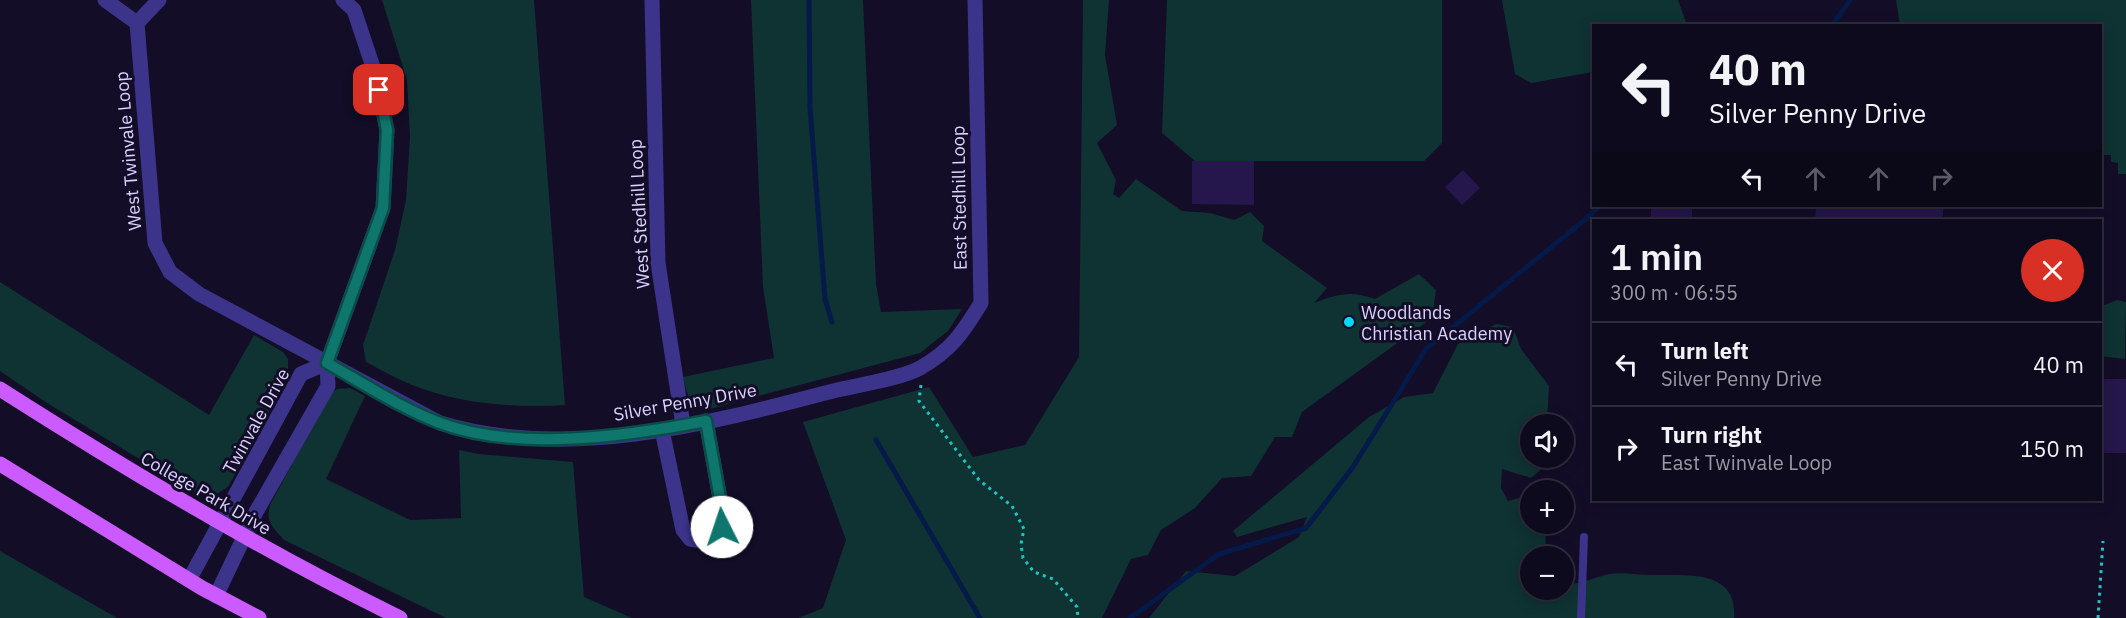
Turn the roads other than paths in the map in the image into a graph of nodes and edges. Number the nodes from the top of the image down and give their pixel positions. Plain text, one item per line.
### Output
1 (105, 0) edge
2 (159, 0) edge
3 (343, 0) edge
4 (652, 0) edge
5 (975, 0) edge
6 (137, 23) junction
7 (170, 272) joint
8 (327, 363) junction
9 (919, 369) joint
10 (0, 389) edge
11 (706, 421) junction
12 (683, 425) junction
13 (662, 430) junction
14 (0, 464) edge
15 (220, 524) junction
16 (244, 537) junction
17 (1584, 537) dead end
18 (189, 580) junction
19 (216, 596) junction
20 (259, 618) edge
21 (400, 618) edge
22 (1581, 618) edge

1 - 6 street
2 - 6 street
3 - 8 street
4 - 12 street, West Stedhill Loop
5 - 9 street, East Stedhill Loop
6 - 7 street, West Twinvale Loop
7 - 8 street, Silver Penny Drive
8 - 13 street, Silver Penny Drive
8 - 15 street, Twinvale Drive
8 - 16 street
9 - 11 street, Silver Penny Drive
10 - 15 main road, College Park Drive
11 - 12 street, Silver Penny Drive
11 - 13 street
12 - 13 street, Silver Penny Drive
14 - 18 main road
15 - 16 main road, College Park Drive
15 - 18 street, Twinvale Drive
16 - 19 street
16 - 21 main road, College Park Drive
17 - 22 lane
18 - 19 main road
19 - 20 main road

